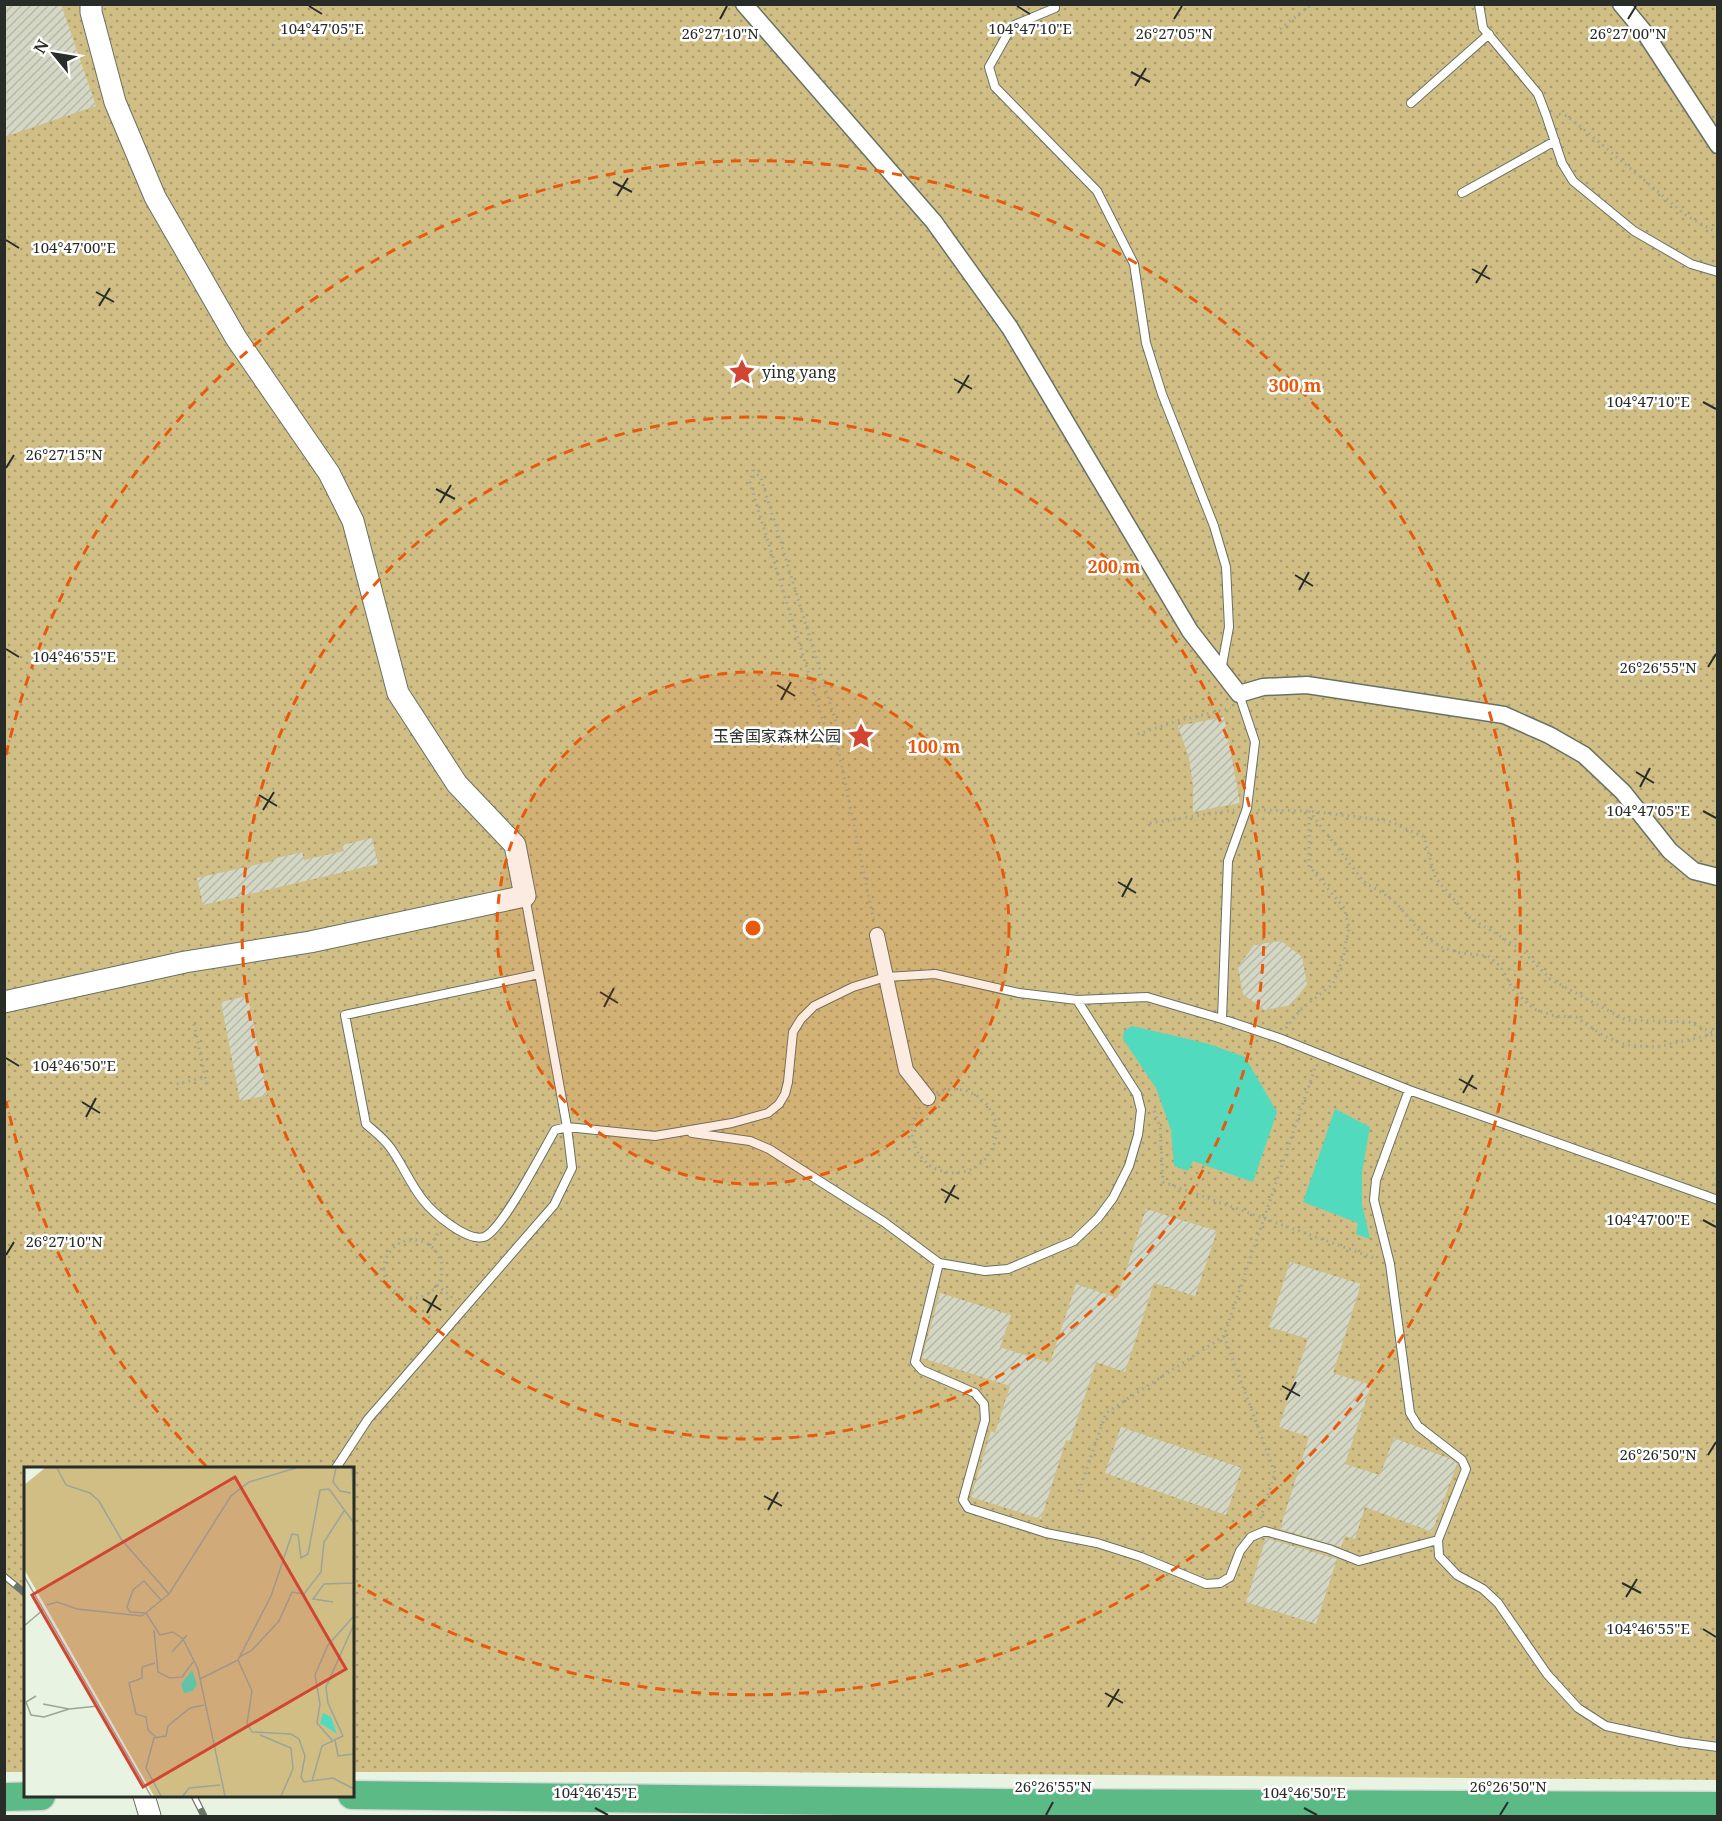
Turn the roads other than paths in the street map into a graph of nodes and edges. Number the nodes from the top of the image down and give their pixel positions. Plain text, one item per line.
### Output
1 (91, 4) edge
2 (744, 4) edge
3 (1054, 4) edge
4 (1479, 4) edge
5 (1621, 4) edge
6 (1489, 34) junction
7 (1411, 103) dead end
8 (1555, 141) junction
9 (1718, 145) edge
10 (1462, 193) dead end
11 (1718, 272) edge
12 (1221, 671) junction
13 (1241, 699) junction
14 (1718, 877) edge
15 (525, 896) junction
16 (877, 935) road end
17 (539, 974) junction
18 (886, 977) junction
19 (1077, 1000) junction
20 (4, 1002) edge
21 (1222, 1019) junction
22 (1409, 1090) junction
23 (928, 1098) road end
24 (567, 1126) junction
25 (683, 1132) junction
26 (1718, 1200) edge
27 (939, 1263) junction
28 (337, 1467) edge
29 (1438, 1540) junction
30 (1718, 1747) edge
31 (354, 1794) edge
32 (24, 1796) edge
33 (4, 1797) edge
34 (144, 1797) edge
35 (1718, 1806) edge
36 (150, 1816) edge

1 - 15 street
2 - 12 street
3 - 12 lane
4 - 6 lane
5 - 9 street
6 - 7 lane
6 - 8 lane
8 - 10 lane
8 - 11 lane
12 - 13 street
13 - 14 street
13 - 21 lane
15 - 17 lane
15 - 20 street
16 - 18 street
17 - 24 lane
17 - 24 lane
18 - 19 lane
18 - 23 street
18 - 25 lane
19 - 21 lane
19 - 27 lane
21 - 22 lane
22 - 26 lane
22 - 29 lane
24 - 25 lane
24 - 28 lane
25 - 27 lane
27 - 29 lane
29 - 30 lane
31 - 35 highway
32 - 33 highway
34 - 36 street

